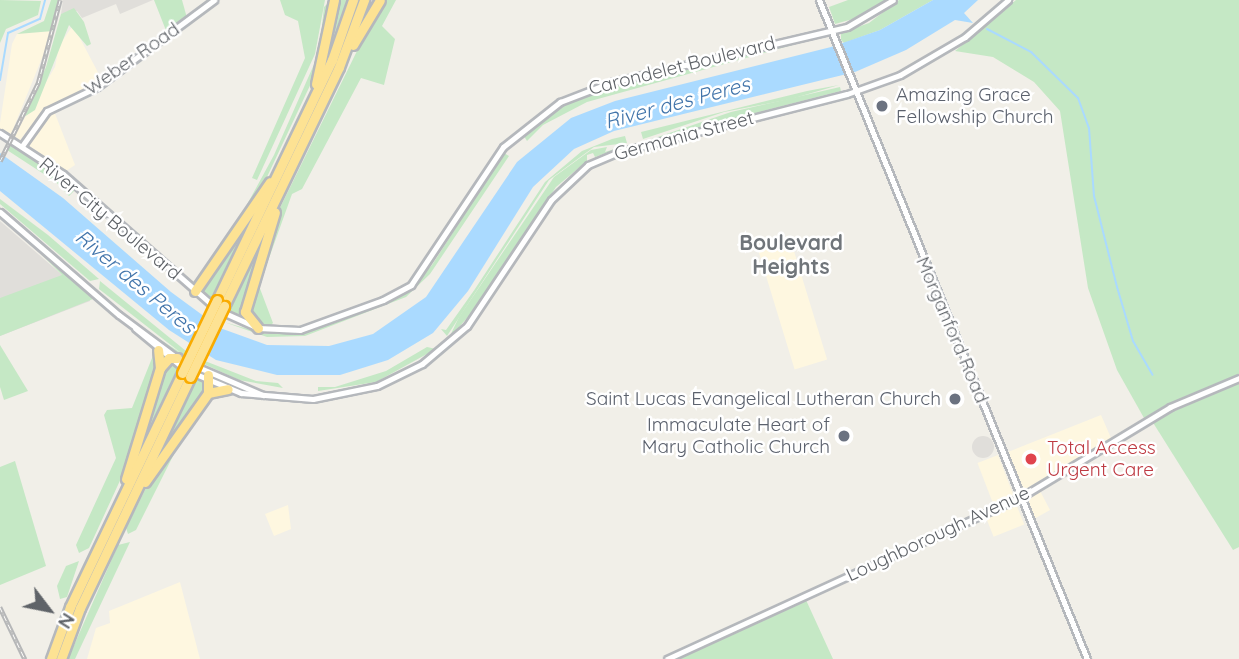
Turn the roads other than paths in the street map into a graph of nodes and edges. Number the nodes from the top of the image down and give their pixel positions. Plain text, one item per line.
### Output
1 (214, 0) edge
2 (334, 0) edge
3 (354, 0) edge
4 (363, 0) edge
5 (380, 0) edge
6 (820, 0) edge
7 (892, 0) edge
8 (1008, 0) edge
9 (832, 30) junction
10 (339, 67) junction
11 (856, 91) junction
12 (312, 101) junction
13 (0, 133) edge
14 (22, 146) junction
15 (279, 170) junction
16 (283, 185) junction
17 (1, 213) edge
18 (195, 290) junction
19 (220, 305) junction
20 (245, 312) junction
21 (239, 321) junction
22 (135, 328) junction
23 (258, 328) junction
24 (158, 350) junction
25 (173, 358) junction
26 (160, 368) junction
27 (1239, 378) edge
28 (210, 379) junction
29 (228, 389) junction
30 (208, 393) junction
31 (266, 396) junction
32 (1021, 498) junction
33 (125, 502) junction
34 (51, 659) edge
35 (61, 659) edge
36 (667, 659) edge
37 (1087, 659) edge

1 - 14 main road, Weber Road
2 - 12 highway
3 - 12 highway
4 - 10 highway
5 - 10 highway
6 - 9 main road, Morganford Road
7 - 9 main road, Carondelet Boulevard
8 - 11 main road, Germania Street
9 - 11 main road, Morganford Road
9 - 23 main road, Carondelet Boulevard
10 - 16 highway
11 - 31 main road, Germania Street
11 - 32 main road, Morganford Road
12 - 15 highway
13 - 14 main road, River City Boulevard
14 - 18 main road, River City Boulevard
15 - 18 highway
15 - 19 highway
16 - 19 highway
16 - 20 highway
17 - 22 main road, Germania Street
18 - 19 main road, River City Boulevard
19 - 21 main road, Carondelet Boulevard
19 - 33 highway, bridge
20 - 21 highway
20 - 23 highway
21 - 23 main road, Carondelet Boulevard
22 - 24 main road, Germania Street
22 - 25 main road, Germania Street
24 - 25 main road, Germania Street
24 - 26 highway
25 - 26 highway
25 - 28 main road, Germania Street
26 - 33 highway
27 - 32 main road, Loughborough Avenue
28 - 29 main road, Germania Street
28 - 30 highway
28 - 31 main road, Germania Street
29 - 30 highway
29 - 31 main road, Germania Street
30 - 33 highway
32 - 36 main road, Loughborough Avenue
32 - 37 main road, Morganford Road
33 - 34 highway
33 - 35 highway

